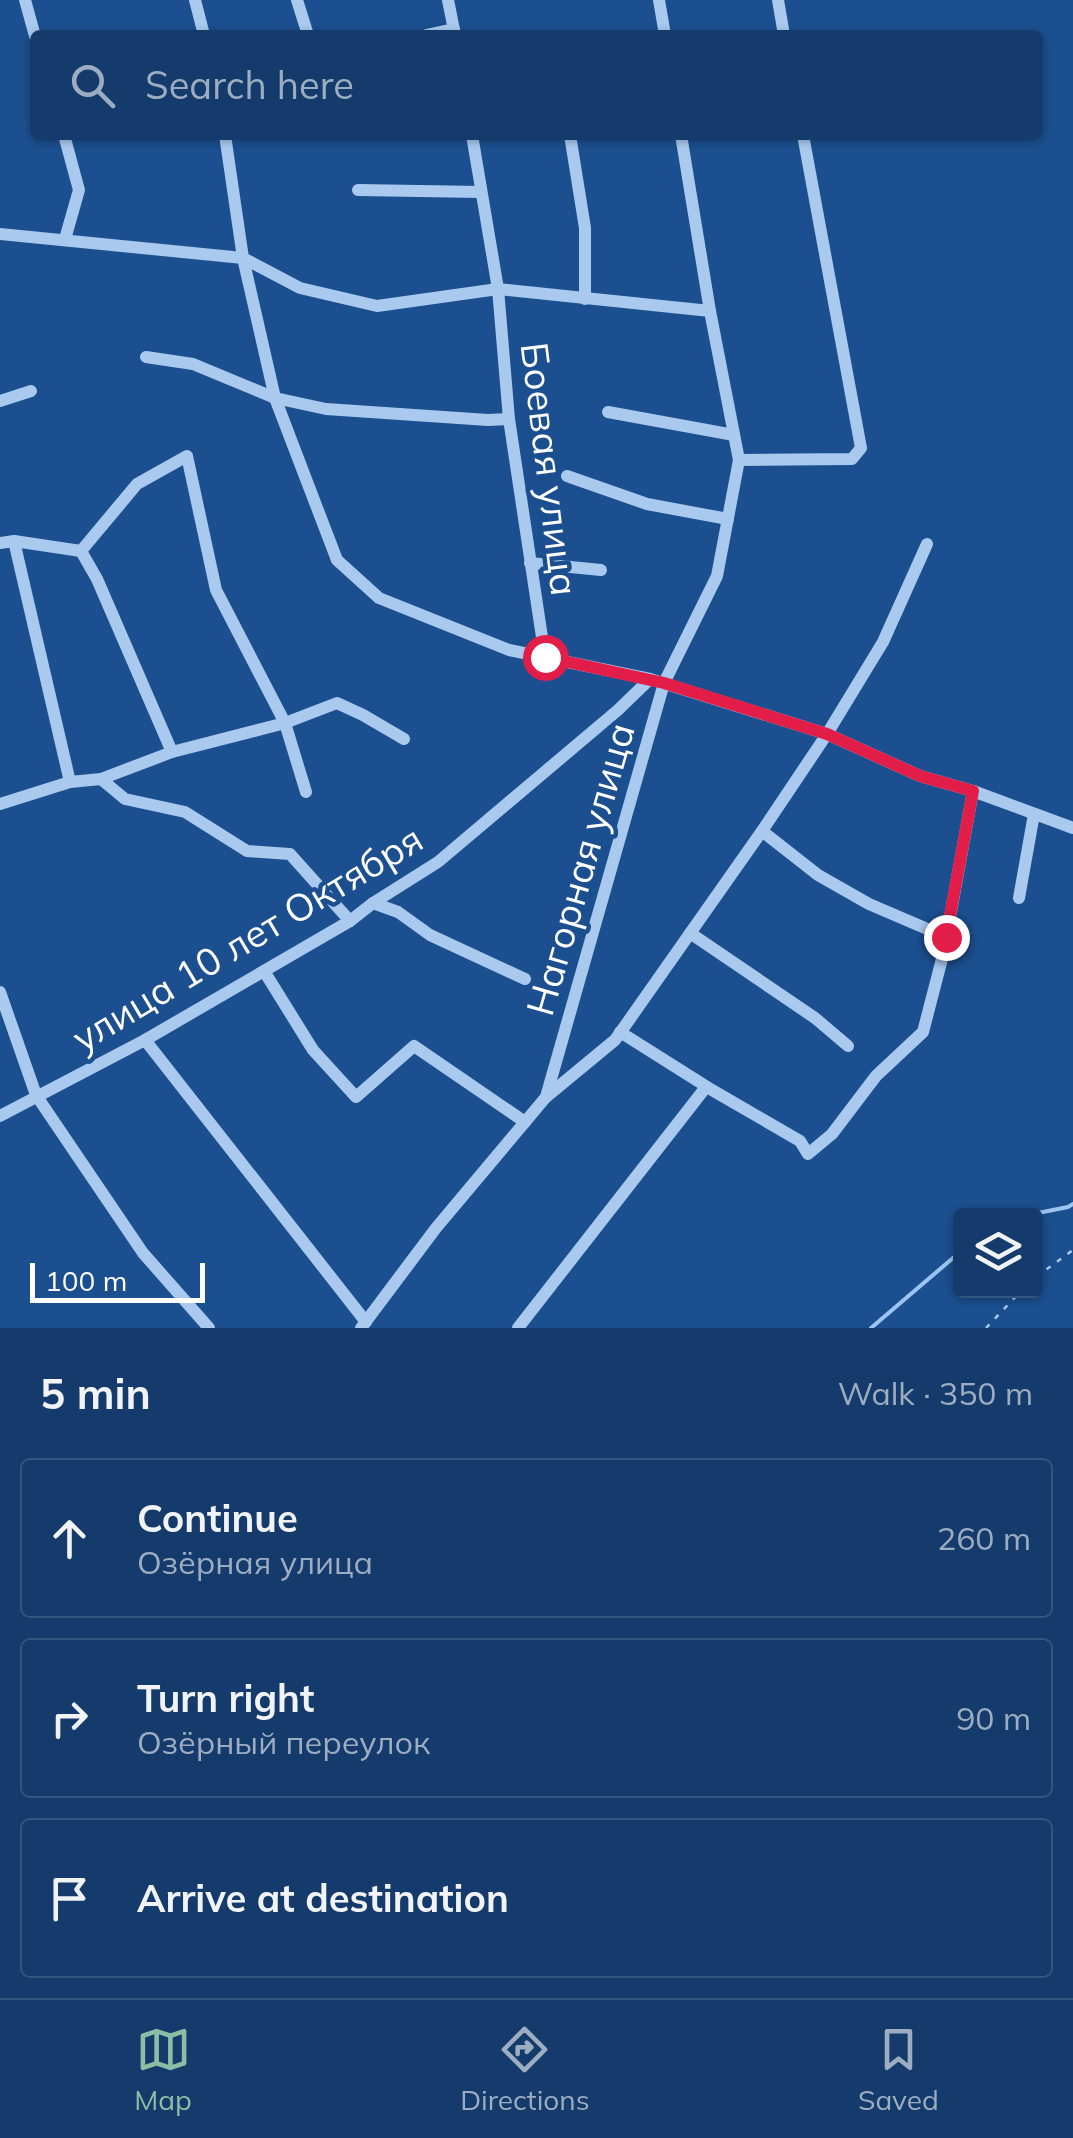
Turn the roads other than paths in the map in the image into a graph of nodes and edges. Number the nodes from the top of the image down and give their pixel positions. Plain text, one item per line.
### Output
1 (25, 0) edge
2 (195, 0) edge
3 (297, 0) edge
4 (448, 0) edge
5 (659, 0) edge
6 (778, 0) edge
7 (33, 30) edge
8 (203, 30) edge
9 (306, 30) edge
10 (454, 30) edge
11 (664, 30) edge
12 (783, 30) edge
13 (65, 140) edge
14 (226, 140) edge
15 (473, 140) edge
16 (571, 140) edge
17 (682, 140) edge
18 (804, 140) edge
19 (358, 190) dead end
20 (482, 192) junction
21 (0, 234) edge
22 (65, 239) junction
23 (243, 258) junction
24 (498, 289) junction
25 (585, 299) junction
26 (710, 311) junction
27 (146, 356) dead end
28 (32, 391) dead end
29 (275, 398) junction
30 (0, 401) edge
31 (608, 412) dead end
32 (508, 419) junction
33 (734, 435) junction
34 (740, 460) junction
35 (567, 476) dead end
36 (728, 520) junction
37 (7, 542) edge
38 (926, 544) dead end
39 (82, 551) junction
40 (530, 564) junction
41 (601, 570) dead end
42 (545, 657) junction
43 (657, 681) junction
44 (285, 723) junction
45 (827, 734) junction
46 (404, 738) dead end
47 (172, 752) junction
48 (101, 780) junction
49 (70, 782) junction
50 (973, 791) junction
51 (306, 792) dead end
52 (0, 804) edge
53 (1034, 814) junction
54 (1073, 828) edge
55 (762, 831) junction
56 (1020, 898) dead end
57 (372, 903) junction
58 (350, 921) junction
59 (690, 933) junction
60 (946, 937) junction
61 (264, 970) junction
62 (526, 979) dead end
63 (0, 992) edge
64 (620, 1032) junction
65 (145, 1040) junction
66 (848, 1046) dead end
67 (706, 1086) junction
68 (36, 1096) junction
69 (546, 1098) junction
70 (0, 1116) edge
71 (525, 1122) junction
72 (364, 1325) edge
73 (210, 1328) edge
74 (518, 1328) edge

1 - 7 street
2 - 8 street
3 - 9 street
4 - 10 street
5 - 11 street
6 - 12 street
13 - 22 street
14 - 23 street
15 - 20 street, Боевая улица
16 - 25 street
17 - 26 street, Нагорная улица
18 - 34 street
19 - 20 street
20 - 24 street, Боевая улица
21 - 22 street
22 - 23 street
23 - 24 street
23 - 29 street
24 - 25 street
24 - 32 street, Боевая улица
25 - 26 street
26 - 33 street, Нагорная улица
27 - 29 street
28 - 30 street
29 - 32 street
29 - 42 street
31 - 33 street
32 - 40 street, Боевая улица
33 - 34 street, Нагорная улица
34 - 36 street, Нагорная улица
35 - 36 street
36 - 43 street, Нагорная улица
37 - 39 street
37 - 49 street
38 - 45 street
39 - 44 street
39 - 47 street
40 - 41 street
40 - 42 street, Боевая улица
42 - 43 street
43 - 45 street
43 - 57 street, улица 10 лет Октября
43 - 69 street, Нагорная улица
44 - 46 street
44 - 47 street
44 - 51 street
45 - 50 street
45 - 55 street
47 - 48 street
48 - 49 street
48 - 58 street
49 - 52 street
50 - 53 street
50 - 60 street
53 - 54 street
53 - 56 street
55 - 59 street
55 - 60 street
57 - 58 street, улица 10 лет Октября
57 - 62 street
58 - 61 street, улица 10 лет Октября
59 - 64 street
59 - 66 street
60 - 67 street
61 - 65 street, улица 10 лет Октября
61 - 71 street
63 - 68 street
64 - 67 street
64 - 69 street
65 - 68 street, улица 10 лет Октября
65 - 72 street
67 - 74 street
68 - 70 street, улица 10 лет Октября
68 - 73 street
69 - 71 street
71 - 72 street

